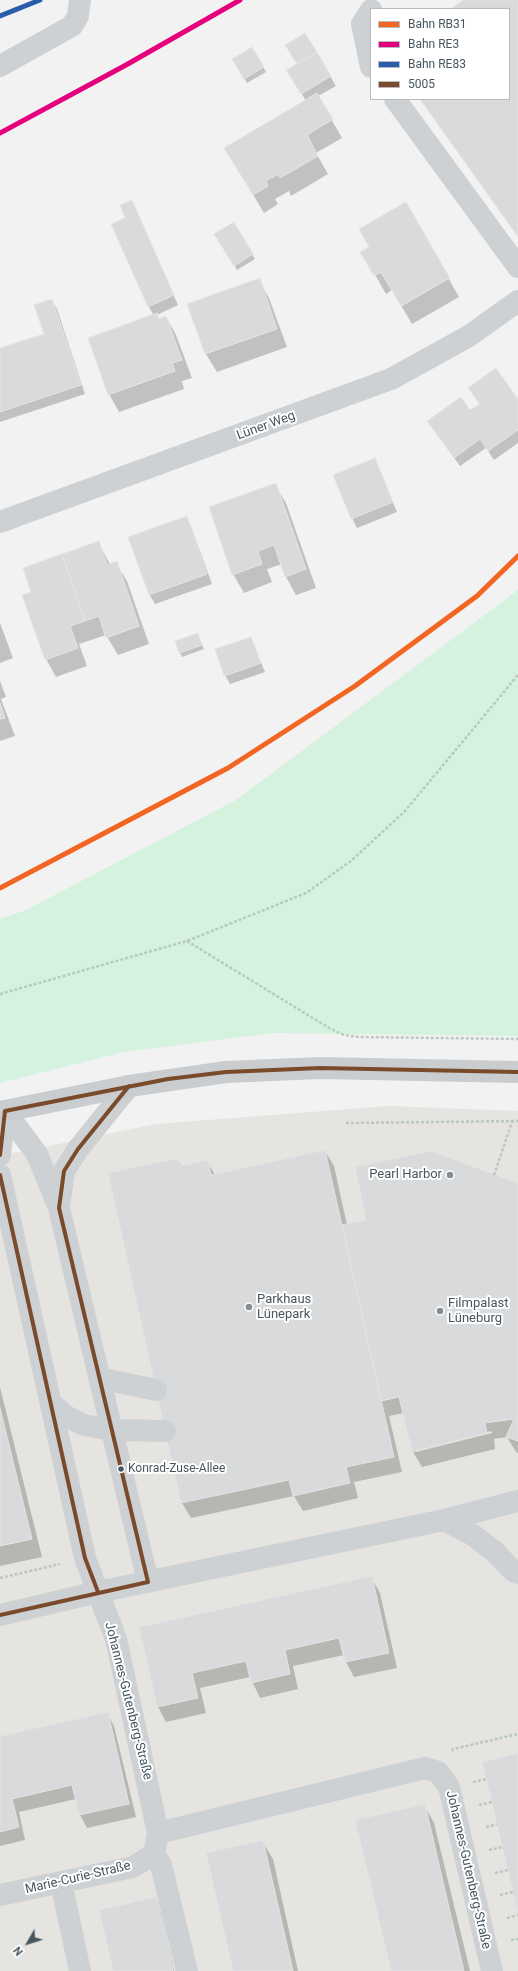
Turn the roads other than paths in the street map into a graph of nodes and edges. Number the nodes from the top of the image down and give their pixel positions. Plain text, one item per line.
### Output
1 (80, 0) edge
2 (370, 13) edge
3 (370, 61) edge
4 (0, 66) edge
5 (396, 100) edge
6 (518, 267) edge
7 (518, 301) edge
8 (0, 522) edge
9 (518, 1072) edge
10 (130, 1086) junction
11 (2, 1111) edge
12 (0, 1155) edge
13 (0, 1175) edge
14 (59, 1208) junction
15 (99, 1378) junction
16 (156, 1390) dead end
17 (51, 1403) junction
18 (112, 1430) junction
19 (165, 1431) dead end
20 (518, 1501) edge
21 (444, 1520) junction
22 (518, 1573) edge
23 (148, 1582) junction
24 (98, 1592) junction
25 (0, 1615) edge
26 (158, 1832) junction
27 (154, 1854) junction
28 (61, 1882) junction
29 (0, 1895) edge
30 (80, 1971) edge
31 (187, 1971) edge
32 (492, 1971) edge

1 - 4 street
2 - 3 street
5 - 6 street
7 - 8 street, Lüner Weg
9 - 10 main road
10 - 11 main road
10 - 14 street
11 - 12 street
11 - 14 street
13 - 17 street, Johannes-Gutenberg-Straße
14 - 15 street
15 - 16 street
15 - 18 street
17 - 18 street
17 - 24 street, Johannes-Gutenberg-Straße
18 - 19 street
18 - 23 street
20 - 21 street
21 - 22 street
21 - 23 street
23 - 24 street
24 - 25 street
24 - 26 street, Johannes-Gutenberg-Straße
26 - 27 street, Johannes-Gutenberg-Straße
26 - 32 street, Johannes-Gutenberg-Straße
27 - 28 street, Marie-Curie-Straße
27 - 31 street
28 - 29 street, Marie-Curie-Straße
28 - 30 street

